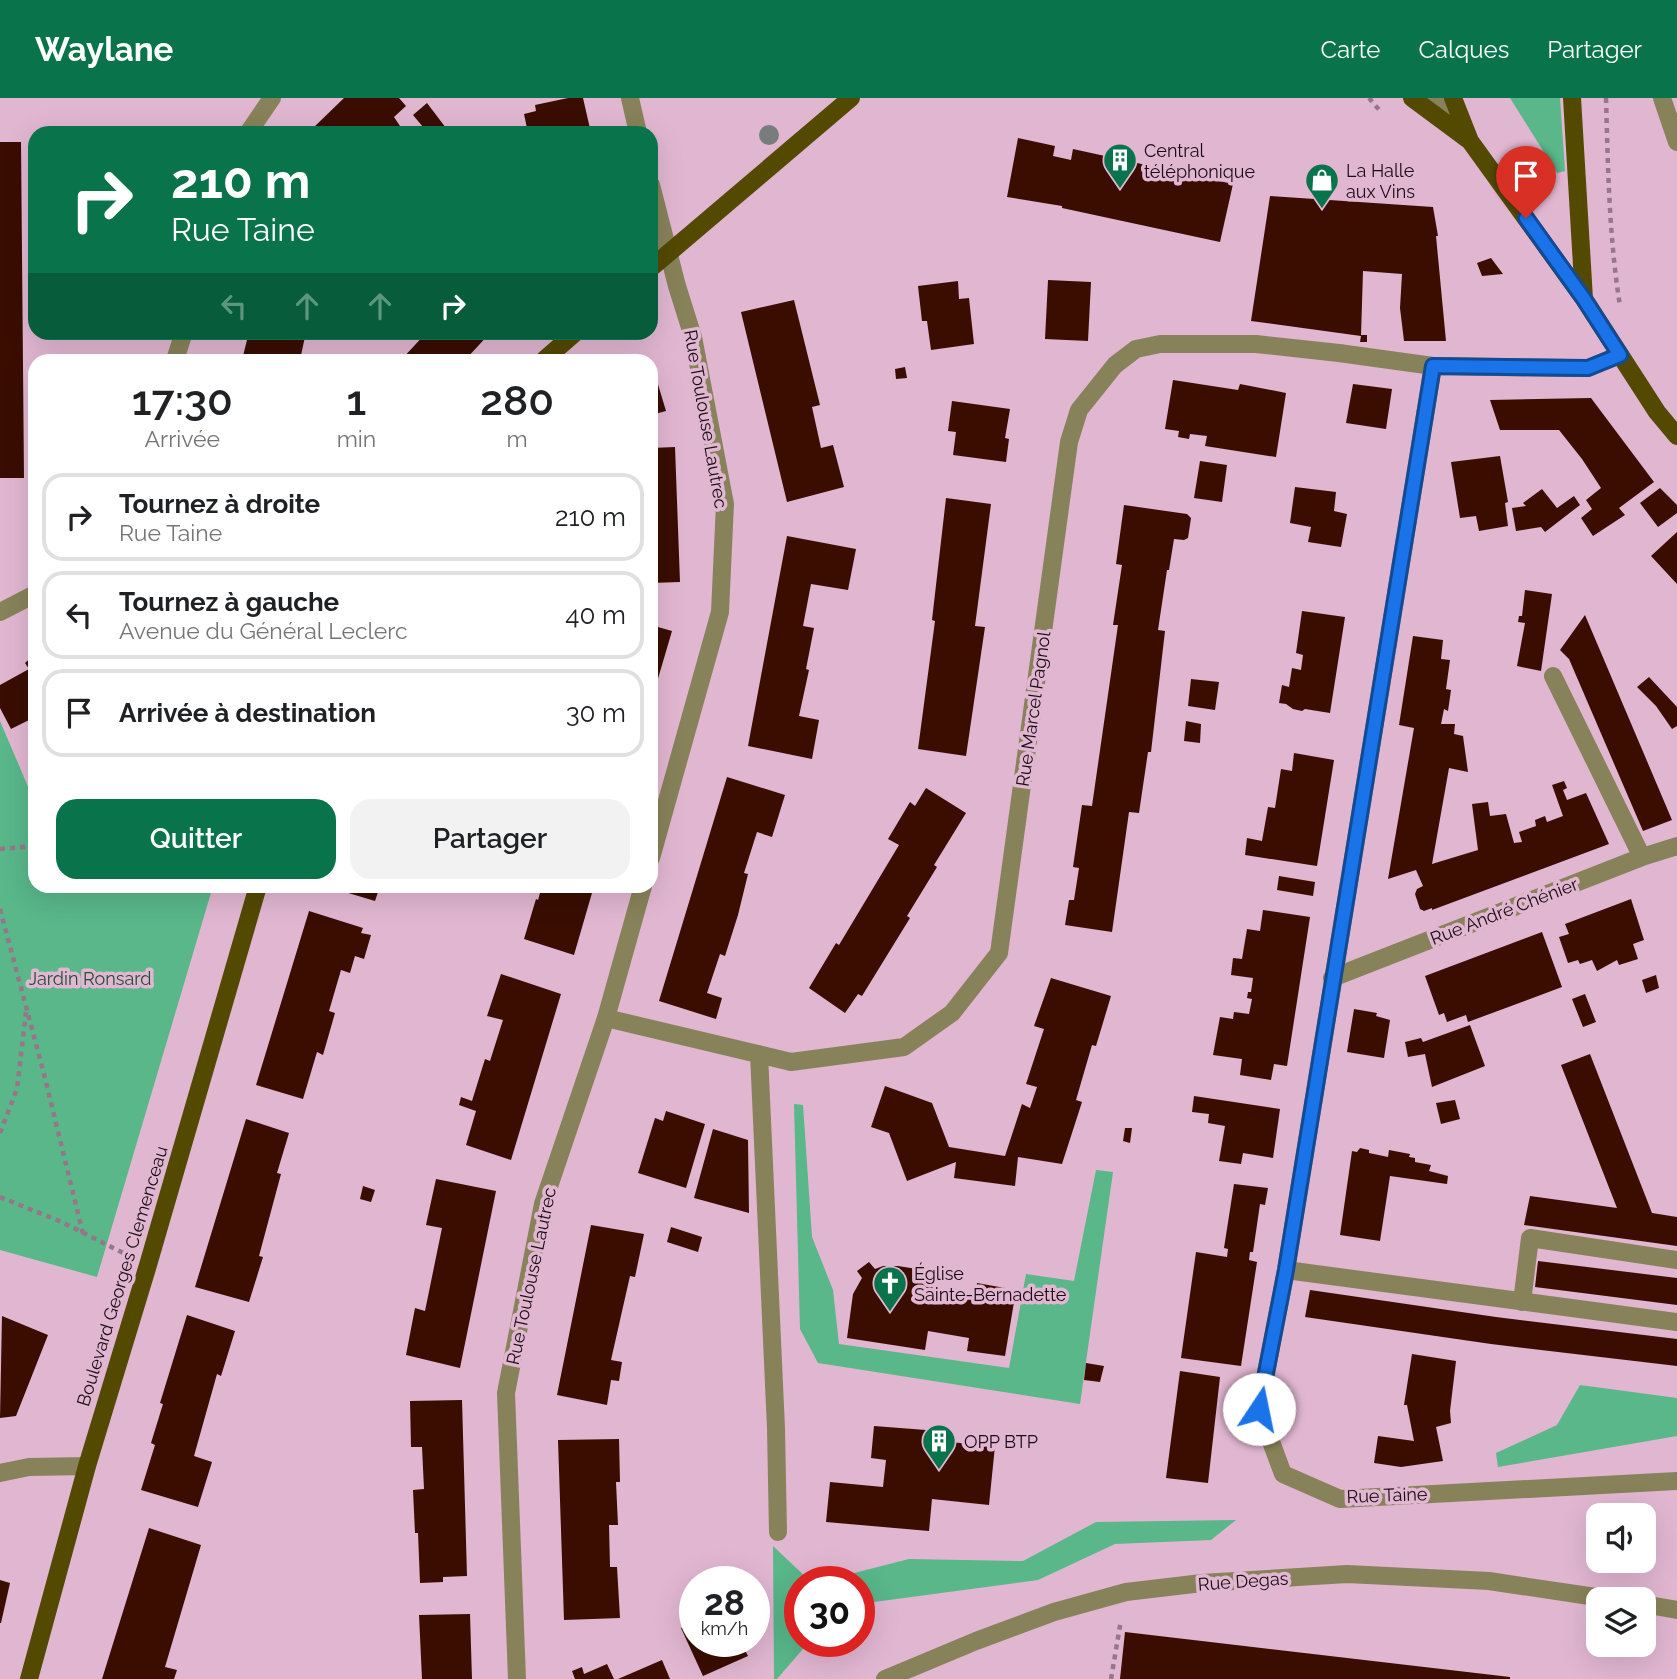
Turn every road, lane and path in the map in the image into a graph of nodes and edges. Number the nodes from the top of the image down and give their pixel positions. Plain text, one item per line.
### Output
1 (272, 98) edge
2 (630, 98) edge
3 (851, 98) edge
4 (1369, 98) edge
5 (1412, 98) edge
6 (1436, 98) edge
7 (1453, 98) edge
8 (1572, 98) edge
9 (1606, 98) edge
10 (1662, 98) edge
11 (1381, 113) dead end
12 (253, 126) edge
13 (636, 126) edge
14 (1470, 141) junction
15 (1677, 142) edge
16 (658, 211) edge
17 (669, 253) junction
18 (658, 262) edge
19 (1584, 299) junction
20 (567, 340) edge
21 (551, 354) edge
22 (1620, 355) junction
23 (1433, 366) junction
24 (1677, 436) edge
25 (28, 598) edge
26 (0, 612) edge
27 (1553, 676) dead end
28 (658, 833) edge
29 (1677, 846) edge
30 (28, 847) edge
31 (0, 849) edge
32 (1642, 857) junction
33 (256, 893) edge
34 (641, 893) edge
35 (0, 909) edge
36 (1332, 978) junction
37 (26, 1007) junction
38 (606, 1018) junction
39 (759, 1054) junction
40 (0, 1133) edge
41 (0, 1197) edge
42 (83, 1234) junction
43 (1677, 1259) edge
44 (148, 1265) junction
45 (1286, 1270) junction
46 (1522, 1302) junction
47 (1677, 1322) edge
48 (87, 1466) junction
49 (0, 1473) edge
50 (1677, 1481) edge
51 (778, 1532) dead end
52 (1126, 1592) junction
53 (1586, 1596) edge
54 (1656, 1606) edge
55 (1677, 1610) edge
56 (29, 1679) edge
57 (517, 1679) edge
58 (885, 1679) edge
59 (1111, 1679) edge

1 - 12 street
2 - 13 street
3 - 17 main road
4 - 11 path
5 - 14 main road
6 - 14 street
7 - 14 main road
8 - 19 main road
9 - 22 path
10 - 15 street
14 - 19 main road
16 - 17 street, Rue Toulouse Lautrec
17 - 18 main road
17 - 28 street, Rue Toulouse Lautrec
19 - 22 main road
20 - 21 main road
22 - 23 street
22 - 24 main road
23 - 36 street, Rue Taine
23 - 39 street, Rue Marcel Pagnol
25 - 26 street
27 - 32 street
29 - 32 street, Rue André Chénier
30 - 31 path
32 - 36 street, Rue André Chénier
33 - 44 main road, Boulevard Georges Clemenceau
34 - 38 street, Rue Toulouse Lautrec
35 - 37 path
36 - 45 street, Rue Taine
37 - 40 path
37 - 42 path
38 - 39 street, Rue Marcel Pagnol
38 - 57 street, Rue Toulouse Lautrec
39 - 51 street
41 - 42 path
42 - 44 path
43 - 46 street
44 - 48 main road, Boulevard Georges Clemenceau
45 - 46 street
45 - 50 street, Rue Taine
46 - 47 street
48 - 49 street
48 - 56 main road, Boulevard Georges Clemenceau
52 - 53 street, Rue Degas
52 - 58 street, Rue Degas
52 - 59 path
54 - 55 street

